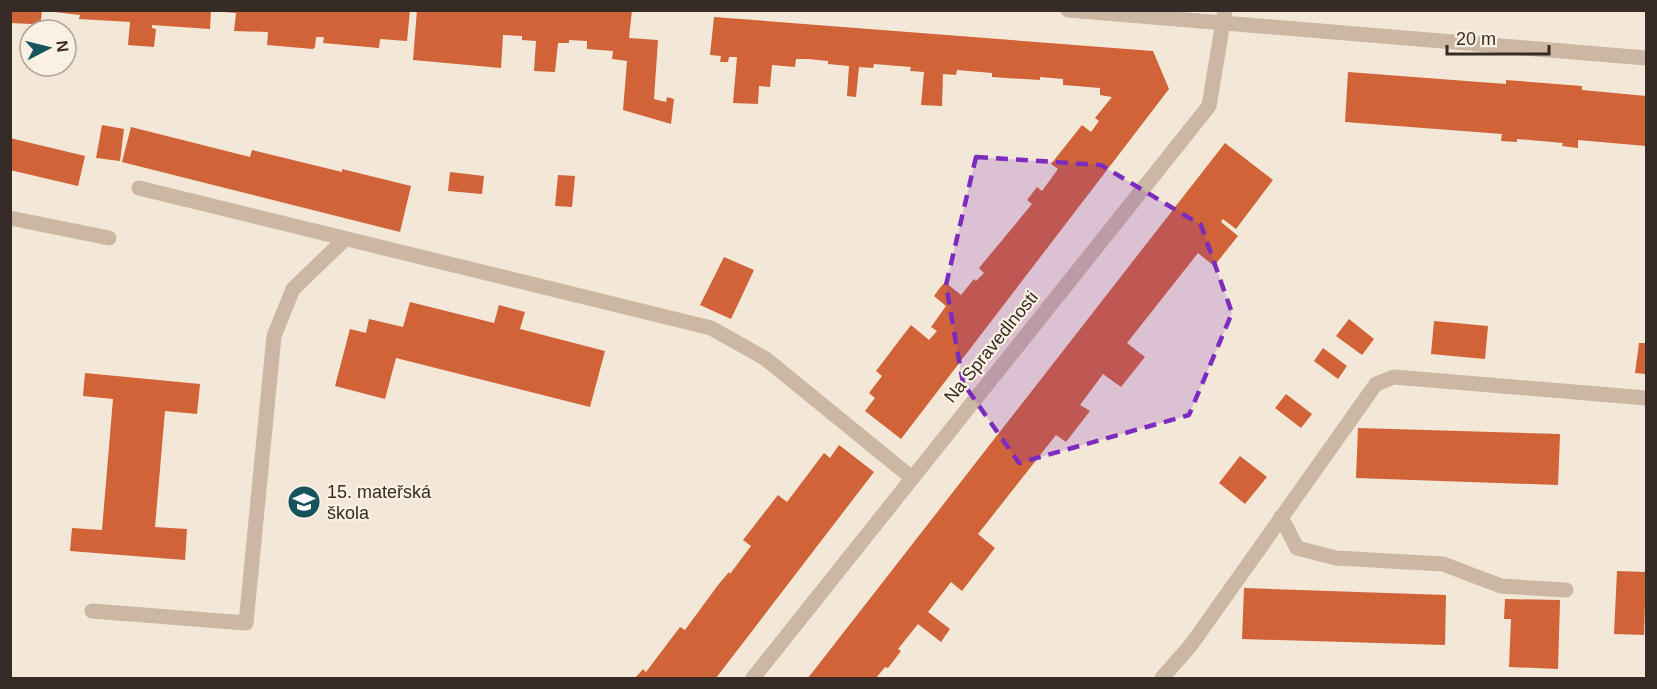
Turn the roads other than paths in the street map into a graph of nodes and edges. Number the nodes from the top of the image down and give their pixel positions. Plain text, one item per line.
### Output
1 (1068, 10) edge
2 (1224, 17) edge
3 (1647, 58) edge
4 (139, 188) dead end
5 (10, 218) edge
6 (109, 238) dead end
7 (345, 239) junction
8 (1647, 398) edge
9 (912, 478) junction
10 (1281, 517) junction
11 (1566, 590) dead end
12 (93, 611) dead end
13 (1168, 675) edge
14 (753, 678) edge

1 - 2 street
2 - 3 street
2 - 9 street, Na Spravedlnosti
4 - 7 street
5 - 6 street
7 - 9 street
7 - 12 street
8 - 10 street
9 - 14 street, Na Spravedlnosti
10 - 11 street
10 - 13 street

